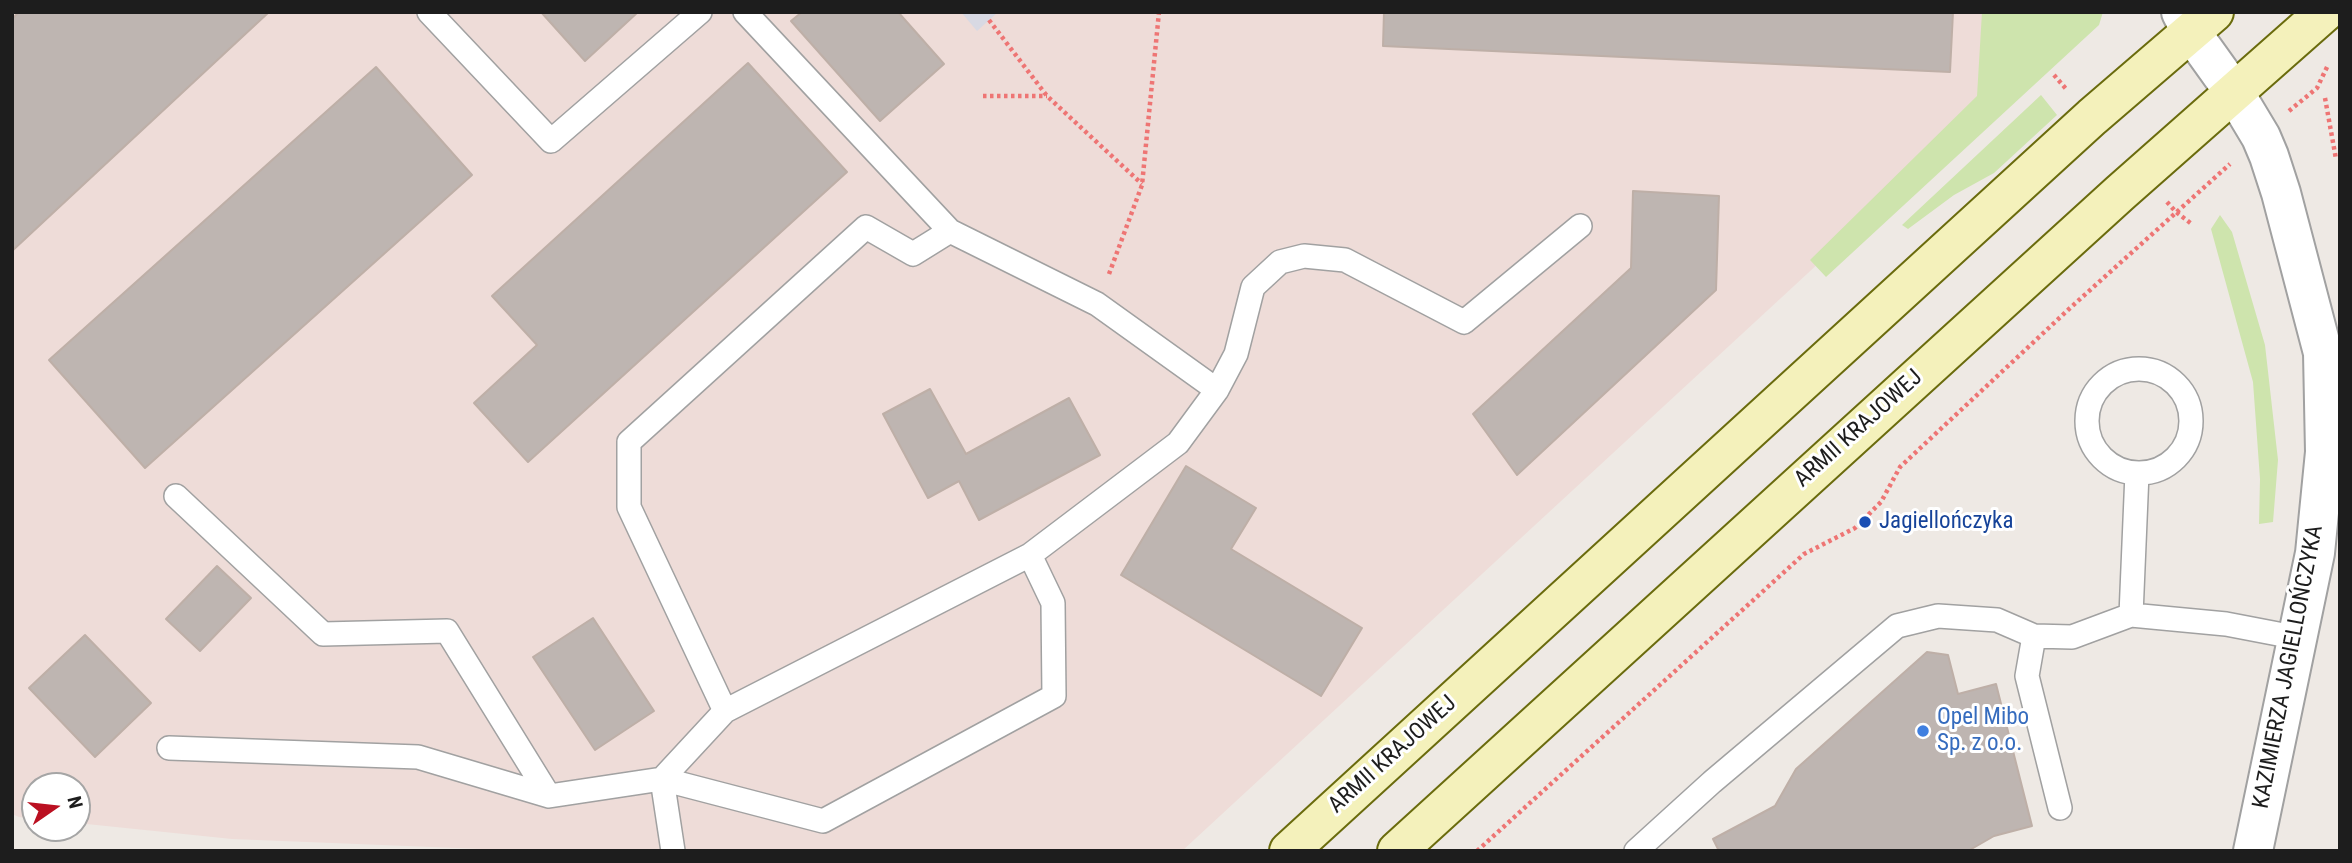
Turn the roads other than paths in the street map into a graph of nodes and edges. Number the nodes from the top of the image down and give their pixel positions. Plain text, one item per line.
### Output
1 (429, 12) edge
2 (700, 12) edge
3 (745, 12) edge
4 (2325, 12) edge
5 (2195, 19) edge
6 (2234, 92) junction
7 (1580, 226) dead end
8 (950, 231) junction
9 (1217, 390) junction
10 (2137, 473) junction
11 (176, 496) dead end
12 (1030, 555) junction
13 (2131, 615) junction
14 (2034, 636) junction
15 (2299, 638) junction
16 (725, 711) junction
17 (169, 748) dead end
18 (662, 779) junction
19 (549, 796) junction
20 (2060, 808) dead end
21 (673, 851) edge
22 (1289, 851) edge
23 (1397, 851) edge
24 (1636, 851) edge
25 (2253, 851) edge

1 - 2 lane
3 - 8 lane
4 - 6 main road, ARMII KRAJOWEJ
5 - 6 street, KAZIMIERZA JAGIELLOŃCZYKA
5 - 22 main road, ARMII KRAJOWEJ
6 - 15 street, KAZIMIERZA JAGIELLOŃCZYKA
6 - 23 main road, ARMII KRAJOWEJ
7 - 9 lane
8 - 9 lane
8 - 16 lane
9 - 12 lane
10 - 10 lane
10 - 13 lane
11 - 19 lane
12 - 16 lane
12 - 18 lane
13 - 14 lane
13 - 15 lane
14 - 20 lane
14 - 24 lane
15 - 25 street, KAZIMIERZA JAGIELLOŃCZYKA
16 - 18 lane
17 - 19 lane
18 - 19 lane
18 - 21 lane

